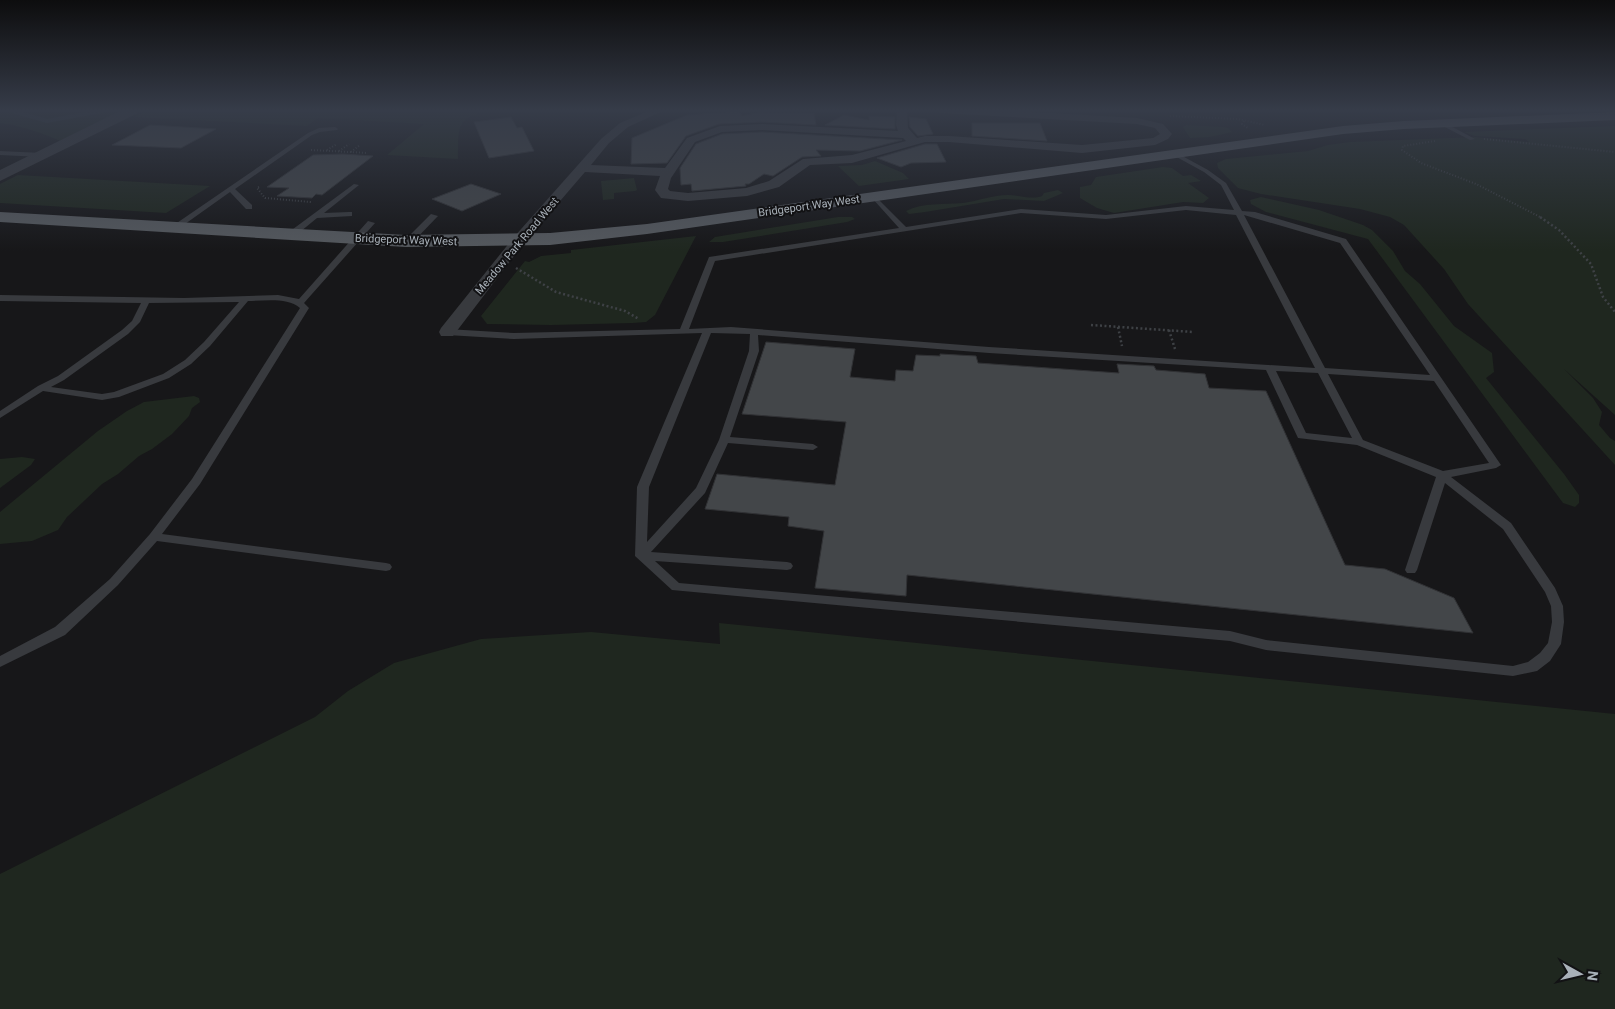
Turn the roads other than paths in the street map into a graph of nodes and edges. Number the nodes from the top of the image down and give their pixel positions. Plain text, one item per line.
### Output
1 (38, 157) edge
2 (278, 157) edge
3 (592, 157) edge
4 (677, 157) edge
5 (860, 157) edge
6 (1153, 157) edge
7 (1181, 157) edge
8 (582, 168) junction
9 (664, 172) junction
10 (0, 176) edge
11 (356, 185) dead end
12 (231, 189) junction
13 (874, 197) junction
14 (249, 207) dead end
15 (1238, 212) junction
16 (349, 214) dead end
17 (434, 216) dead end
18 (0, 217) edge
19 (314, 217) junction
20 (371, 223) dead end
21 (175, 227) junction
22 (905, 230) junction
23 (292, 234) junction
24 (358, 238) junction
25 (519, 240) junction
26 (410, 241) junction
27 (0, 298) edge
28 (246, 299) junction
29 (146, 300) junction
30 (300, 303) junction
31 (708, 330) junction
32 (684, 331) junction
33 (447, 332) joint
34 (754, 332) junction
35 (1270, 368) junction
36 (1321, 371) junction
37 (1437, 378) junction
38 (41, 388) junction
39 (0, 415) edge
40 (724, 440) junction
41 (1359, 442) junction
42 (813, 447) dead end
43 (1442, 475) junction
44 (154, 537) junction
45 (642, 556) junction
46 (386, 566) dead end
47 (787, 566) dead end
48 (1411, 570) dead end
49 (0, 662) edge

1 - 10 street
2 - 12 lane
3 - 8 street, Meadow Park Road West
4 - 9 street
5 - 9 street
6 - 13 main road, Bridgeport Way West
7 - 15 lane
8 - 9 street
8 - 25 street, Meadow Park Road West
11 - 19 lane
12 - 14 lane
12 - 21 lane
13 - 22 lane
13 - 25 main road, Bridgeport Way West
15 - 22 lane
15 - 36 lane
15 - 37 lane
16 - 19 lane
17 - 26 lane
18 - 21 main road, Bridgeport Way West
19 - 23 lane
20 - 24 lane
21 - 23 main road, Bridgeport Way West
22 - 32 lane
23 - 24 main road, Bridgeport Way West
24 - 26 main road, Bridgeport Way West
24 - 30 lane
25 - 26 main road, Bridgeport Way West
25 - 33 street, Meadow Park Road West
27 - 29 lane
28 - 29 lane
28 - 30 lane
28 - 38 lane
29 - 38 lane
30 - 44 lane
31 - 32 lane
31 - 34 lane
31 - 45 lane
32 - 33 lane
34 - 35 lane
34 - 40 lane
35 - 36 lane
35 - 41 lane
36 - 37 lane
36 - 41 lane
37 - 43 lane
38 - 39 lane
40 - 42 lane
40 - 45 lane
41 - 43 lane
43 - 45 lane
43 - 48 lane
44 - 46 lane
44 - 49 lane
45 - 47 lane

